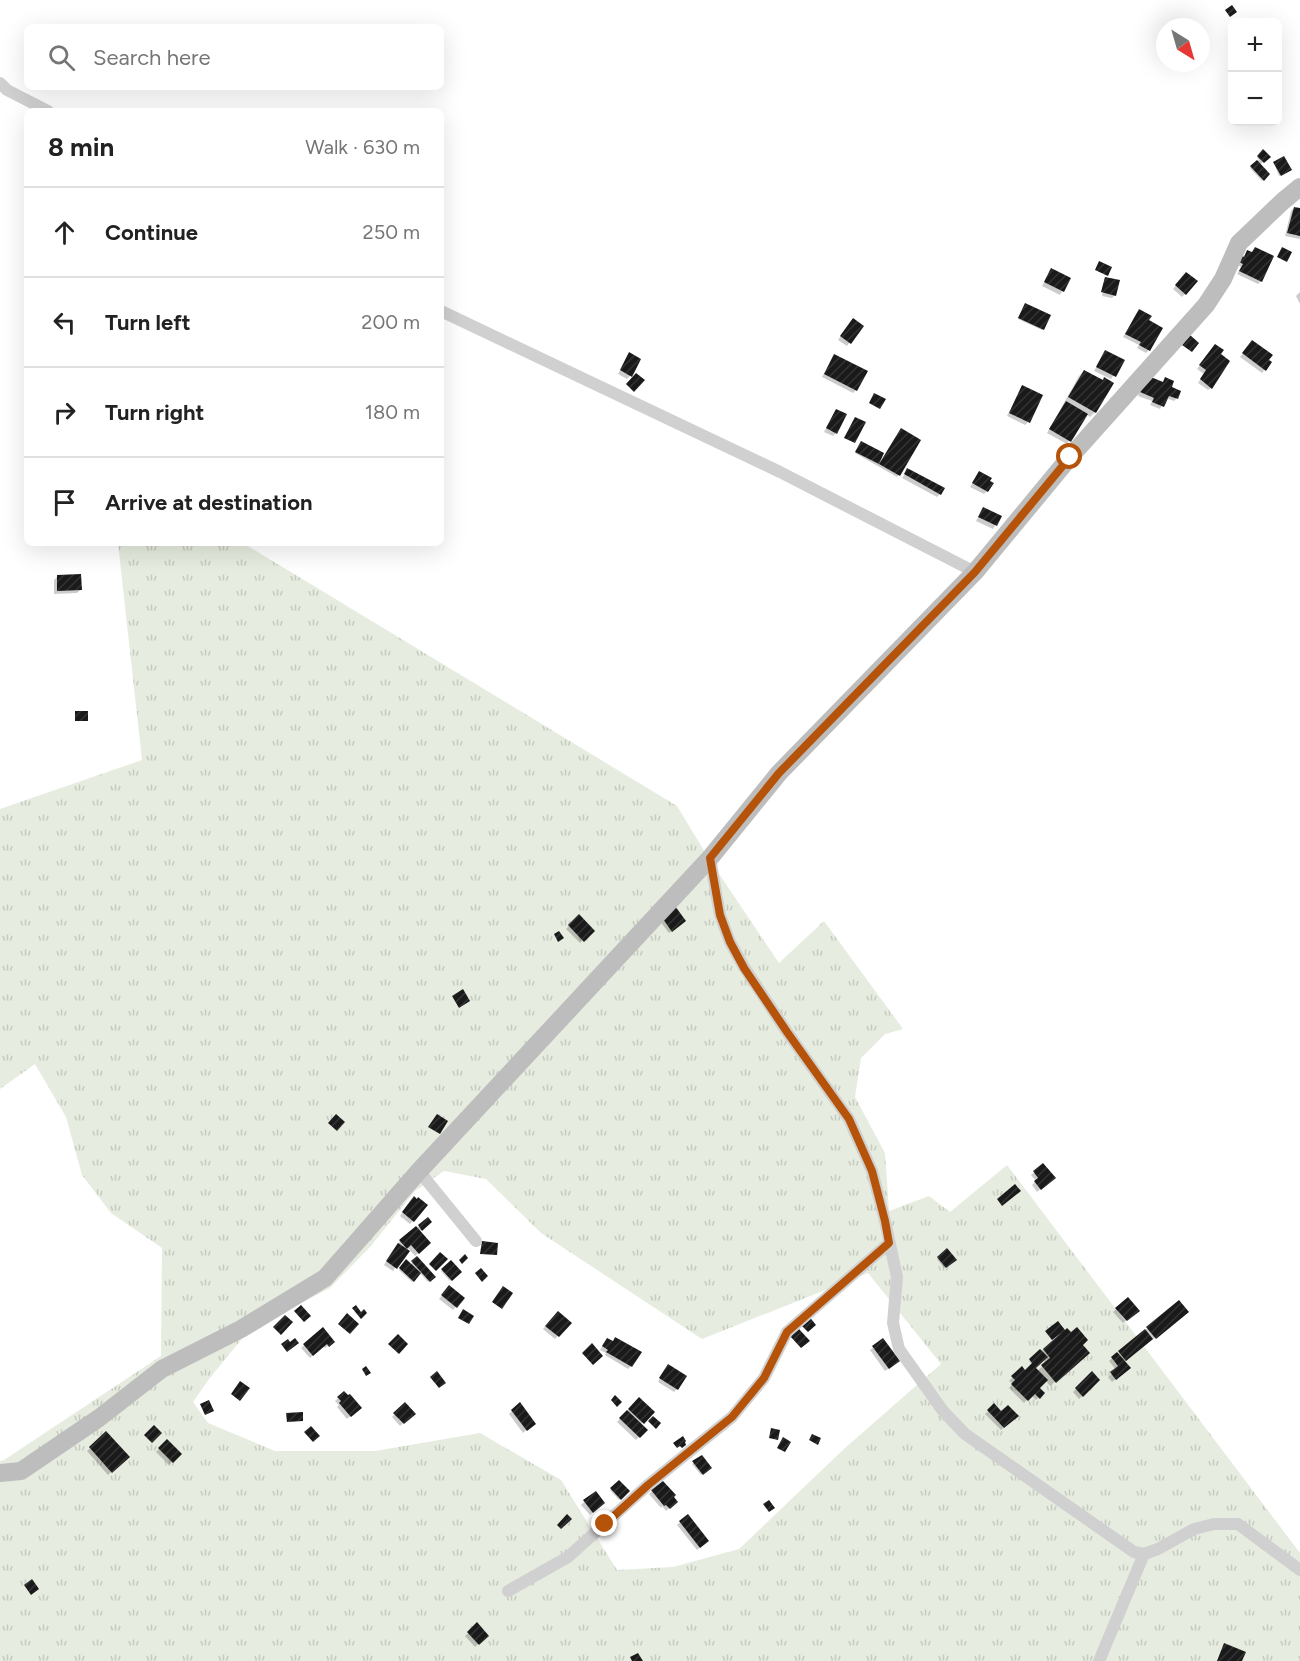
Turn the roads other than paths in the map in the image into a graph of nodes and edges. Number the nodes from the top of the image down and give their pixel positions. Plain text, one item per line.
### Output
1 (0, 83) edge
2 (42, 108) edge
3 (1300, 187) edge
4 (444, 312) edge
5 (975, 572) junction
6 (710, 858) junction
7 (419, 1171) junction
8 (476, 1241) dead end
9 (889, 1243) junction
10 (0, 1473) edge
11 (1144, 1554) junction
12 (1300, 1570) edge
13 (508, 1591) dead end
14 (1099, 1661) edge

1 - 2 street
3 - 5 street
4 - 5 street
5 - 6 street
6 - 7 street
6 - 9 street
7 - 8 street
7 - 10 street
9 - 11 street
9 - 13 street
11 - 12 street
11 - 14 street

